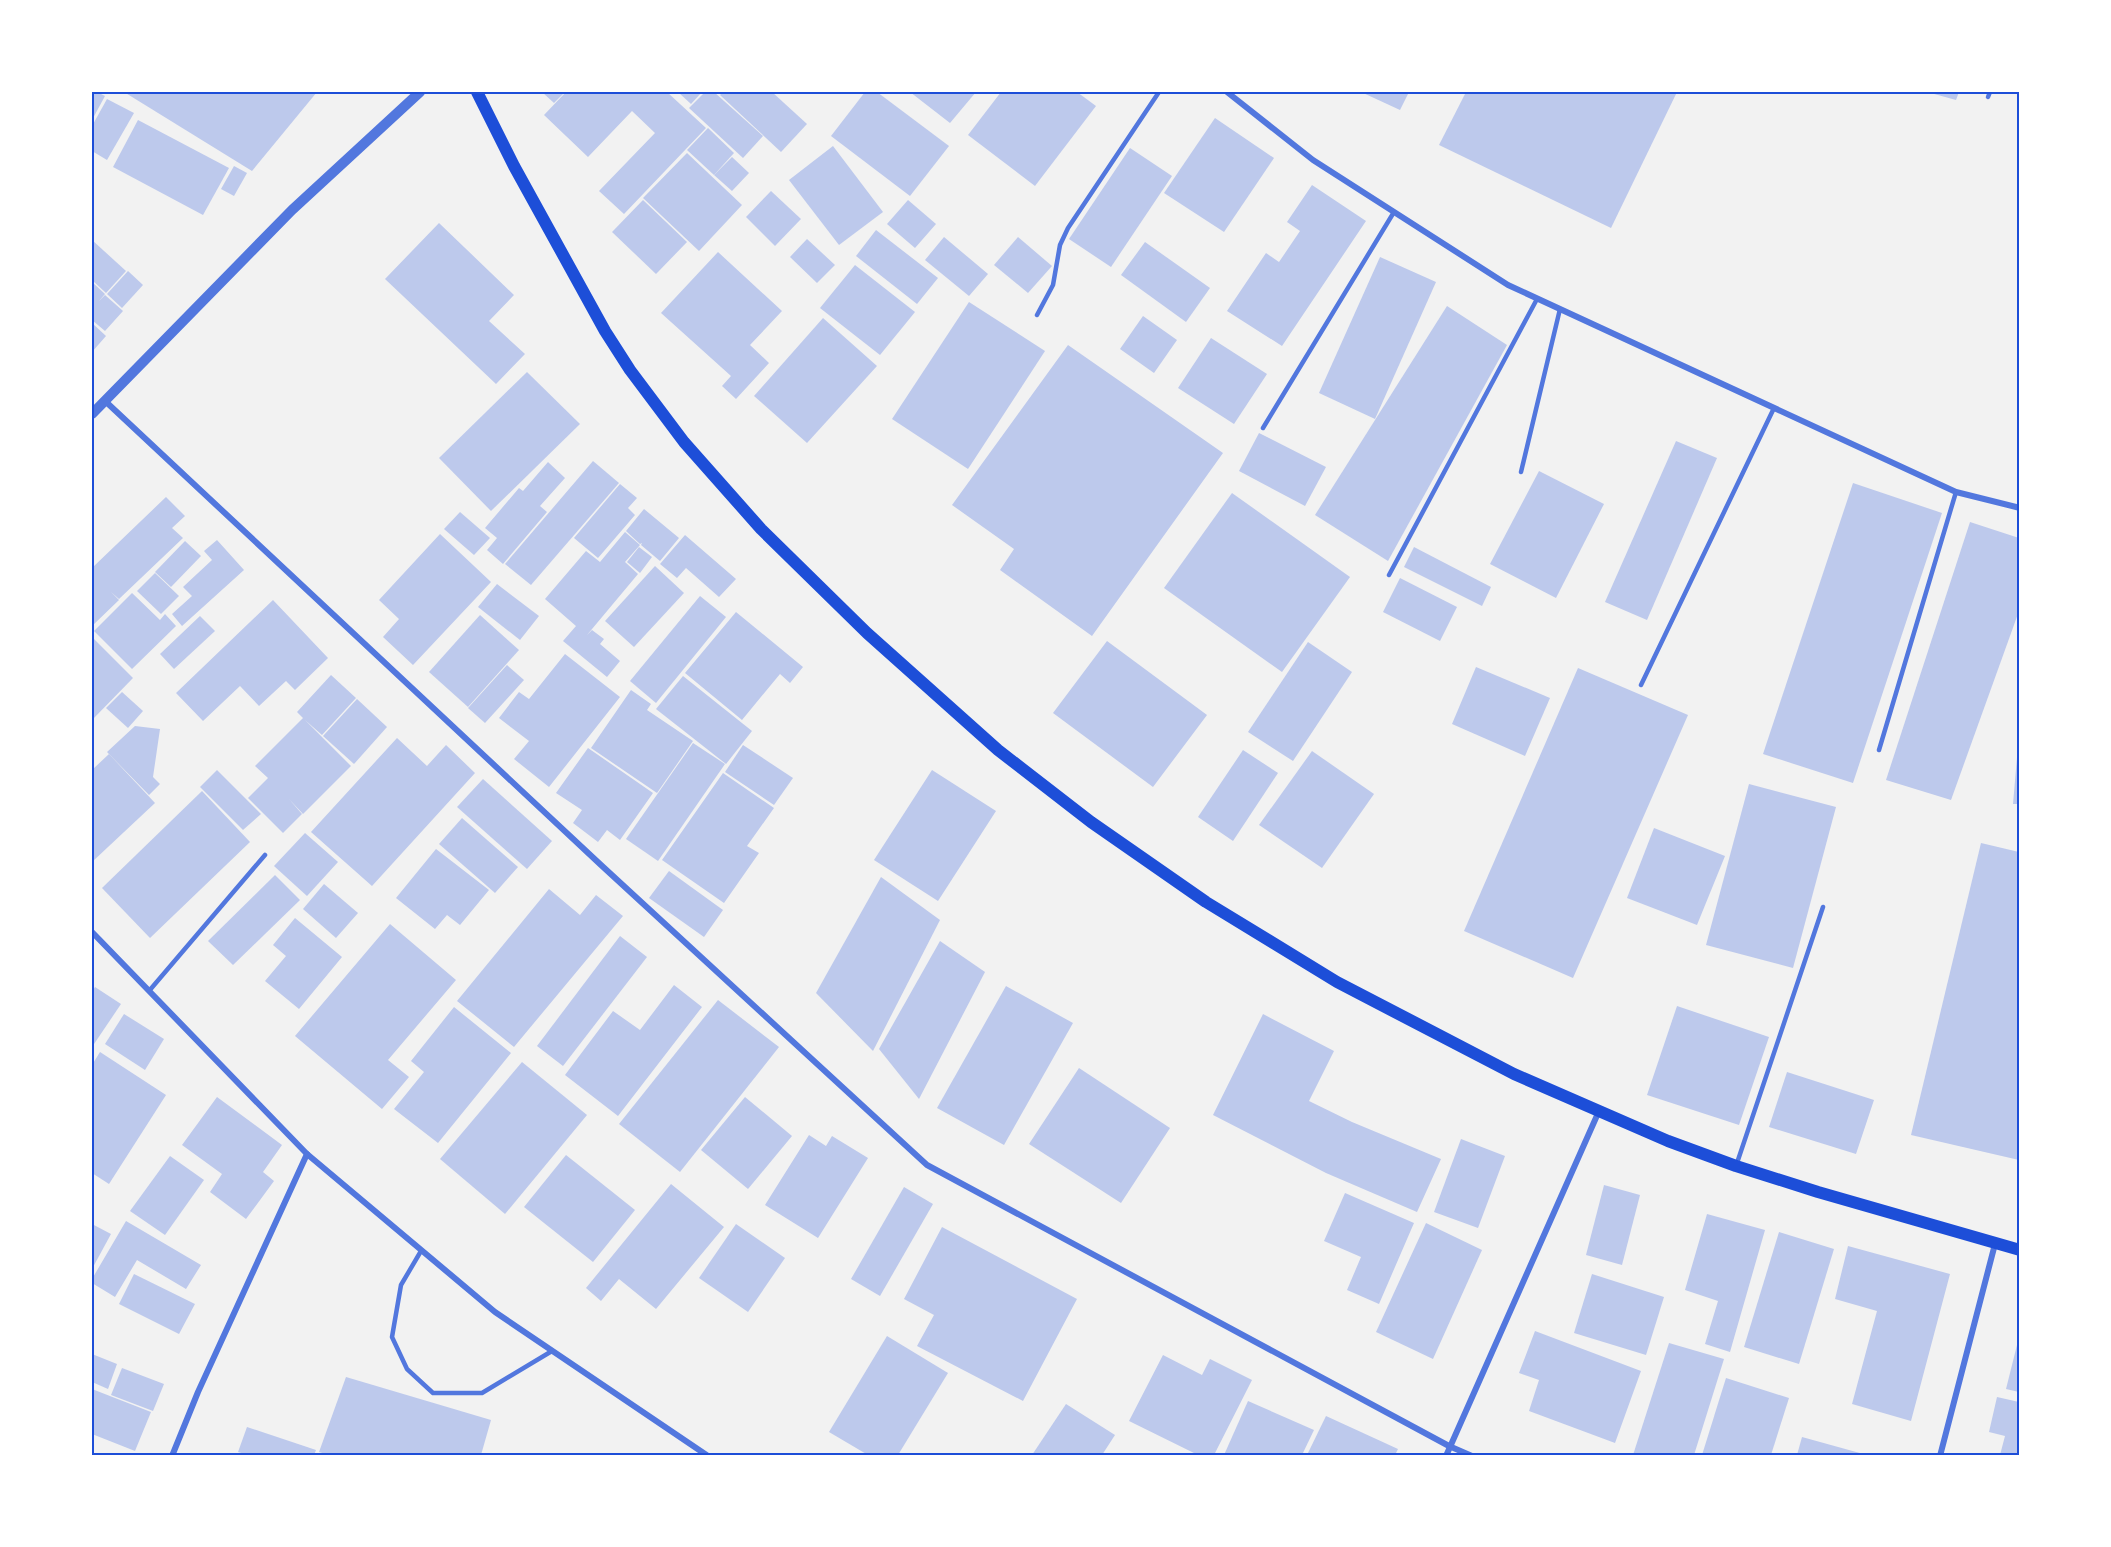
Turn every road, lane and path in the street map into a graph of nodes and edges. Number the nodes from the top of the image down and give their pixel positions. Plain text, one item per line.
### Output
1 (420, 92) edge
2 (477, 92) edge
3 (1159, 92) edge
4 (1227, 92) edge
5 (1394, 212) junction
6 (1537, 299) junction
7 (1560, 309) junction
8 (1037, 315) dead end
9 (104, 400) junction
10 (1774, 408) junction
11 (92, 414) edge
12 (1263, 428) dead end
13 (1521, 472) dead end
14 (1956, 492) junction
15 (2019, 508) edge
16 (1389, 575) dead end
17 (1641, 685) dead end
18 (1879, 750) dead end
19 (265, 855) dead end
20 (1823, 907) dead end
21 (92, 932) edge
22 (149, 991) junction
23 (1599, 1111) junction
24 (307, 1154) junction
25 (1736, 1166) junction
26 (1995, 1244) junction
27 (2019, 1250) edge
28 (421, 1251) junction
29 (552, 1351) junction
30 (1449, 1446) junction
31 (172, 1455) edge
32 (708, 1455) edge
33 (1446, 1455) edge
34 (1472, 1455) edge
35 (1940, 1455) edge

1 - 9 street
2 - 23 main road
3 - 8 lane
4 - 5 street
5 - 6 street
5 - 12 lane
6 - 7 street
6 - 16 lane
7 - 10 street
7 - 13 lane
9 - 11 street
9 - 30 street
10 - 14 street
10 - 17 lane
14 - 15 street
14 - 18 lane
19 - 22 lane
20 - 25 lane
21 - 22 street
22 - 24 street
23 - 25 main road
23 - 30 street
24 - 28 street
24 - 31 street
25 - 26 main road
26 - 27 main road
26 - 35 street
28 - 29 street
28 - 29 lane
29 - 32 street
30 - 33 street
30 - 34 street

